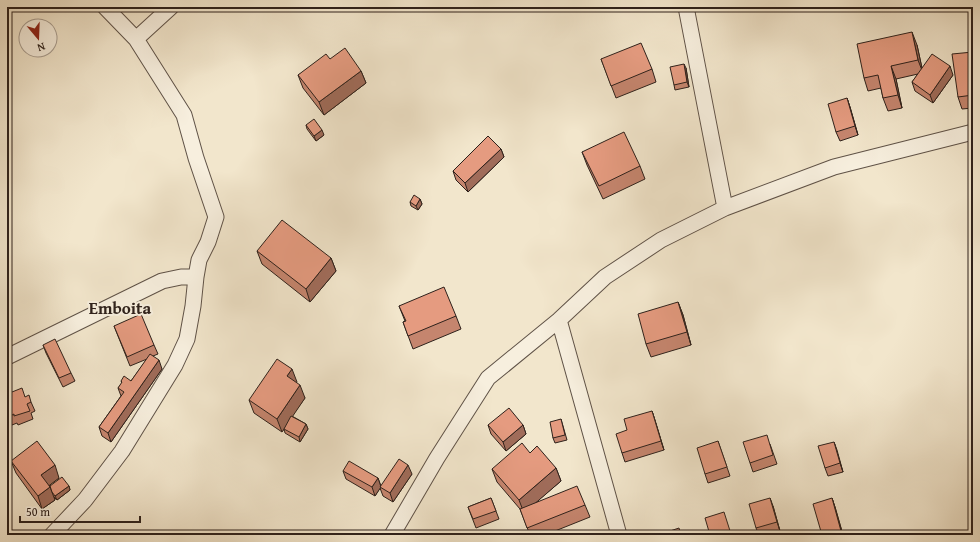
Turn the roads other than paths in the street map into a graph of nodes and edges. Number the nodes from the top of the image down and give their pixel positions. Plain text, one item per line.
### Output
1 (105, 7) edge
2 (171, 7) edge
3 (686, 7) edge
4 (136, 39) junction
5 (973, 132) edge
6 (725, 208) junction
7 (196, 277) junction
8 (559, 320) junction
9 (7, 357) edge
10 (52, 535) edge
11 (392, 535) edge
12 (619, 535) edge

1 - 4 street
2 - 4 street
3 - 6 street
4 - 7 street
5 - 6 street
6 - 8 street
7 - 9 street
7 - 10 street
8 - 11 street
8 - 12 street

